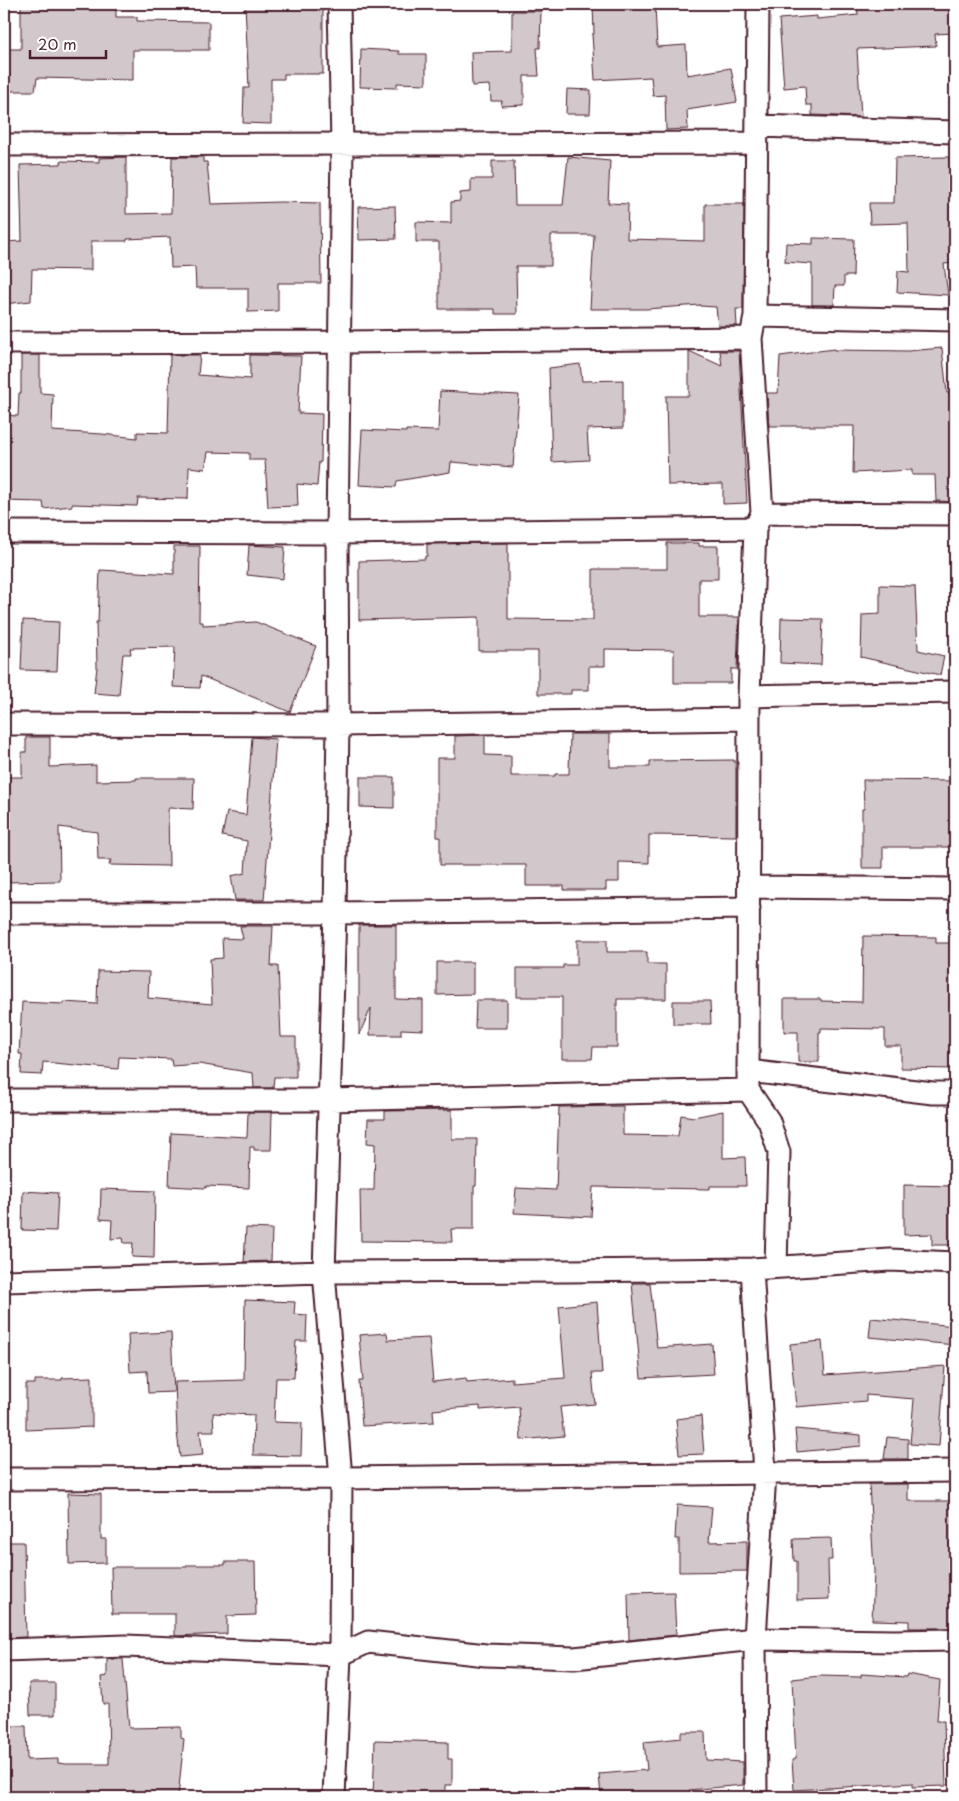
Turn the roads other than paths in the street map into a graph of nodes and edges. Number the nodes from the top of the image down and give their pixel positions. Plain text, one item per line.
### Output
1 (339, 4) edge
2 (758, 4) edge
3 (955, 132) edge
4 (756, 134) junction
5 (342, 144) junction
6 (4, 145) edge
7 (755, 316) junction
8 (955, 320) edge
9 (751, 338) junction
10 (340, 342) junction
11 (4, 343) edge
12 (955, 514) edge
13 (759, 520) junction
14 (4, 532) edge
15 (337, 533) junction
16 (955, 692) edge
17 (749, 696) junction
18 (749, 719) junction
19 (4, 724) edge
20 (338, 725) junction
21 (955, 889) edge
22 (749, 897) junction
23 (4, 913) edge
24 (335, 913) junction
25 (748, 1080) junction
26 (955, 1093) edge
27 (4, 1100) edge
28 (329, 1100) junction
29 (955, 1263) edge
30 (776, 1266) junction
31 (752, 1268) junction
32 (324, 1272) junction
33 (4, 1281) edge
34 (955, 1471) edge
35 (765, 1473) junction
36 (341, 1478) junction
37 (4, 1479) edge
38 (755, 1639) junction
39 (955, 1640) edge
40 (4, 1650) edge
41 (340, 1655) junction
42 (334, 1797) edge
43 (756, 1797) edge

1 - 5 street
2 - 4 street
3 - 4 street
4 - 5 street
4 - 7 street
5 - 6 street
5 - 10 street
7 - 8 street
7 - 9 street
9 - 10 street
9 - 13 street
10 - 11 street
10 - 15 street
12 - 13 street
13 - 15 street
13 - 17 street
14 - 15 street
15 - 20 street
16 - 17 street
17 - 18 street
18 - 20 street
18 - 22 street
19 - 20 street
20 - 24 street
21 - 22 street
22 - 24 street
22 - 25 street
23 - 24 street
24 - 28 street
25 - 26 street
25 - 28 street
25 - 30 street
27 - 28 street
28 - 32 street
29 - 30 street
30 - 31 street
31 - 32 street
31 - 35 street
32 - 33 street
32 - 36 street
34 - 35 street
35 - 36 street
35 - 38 street
36 - 37 street
36 - 41 street
38 - 39 street
38 - 41 street
38 - 43 street
40 - 41 street
41 - 42 street

